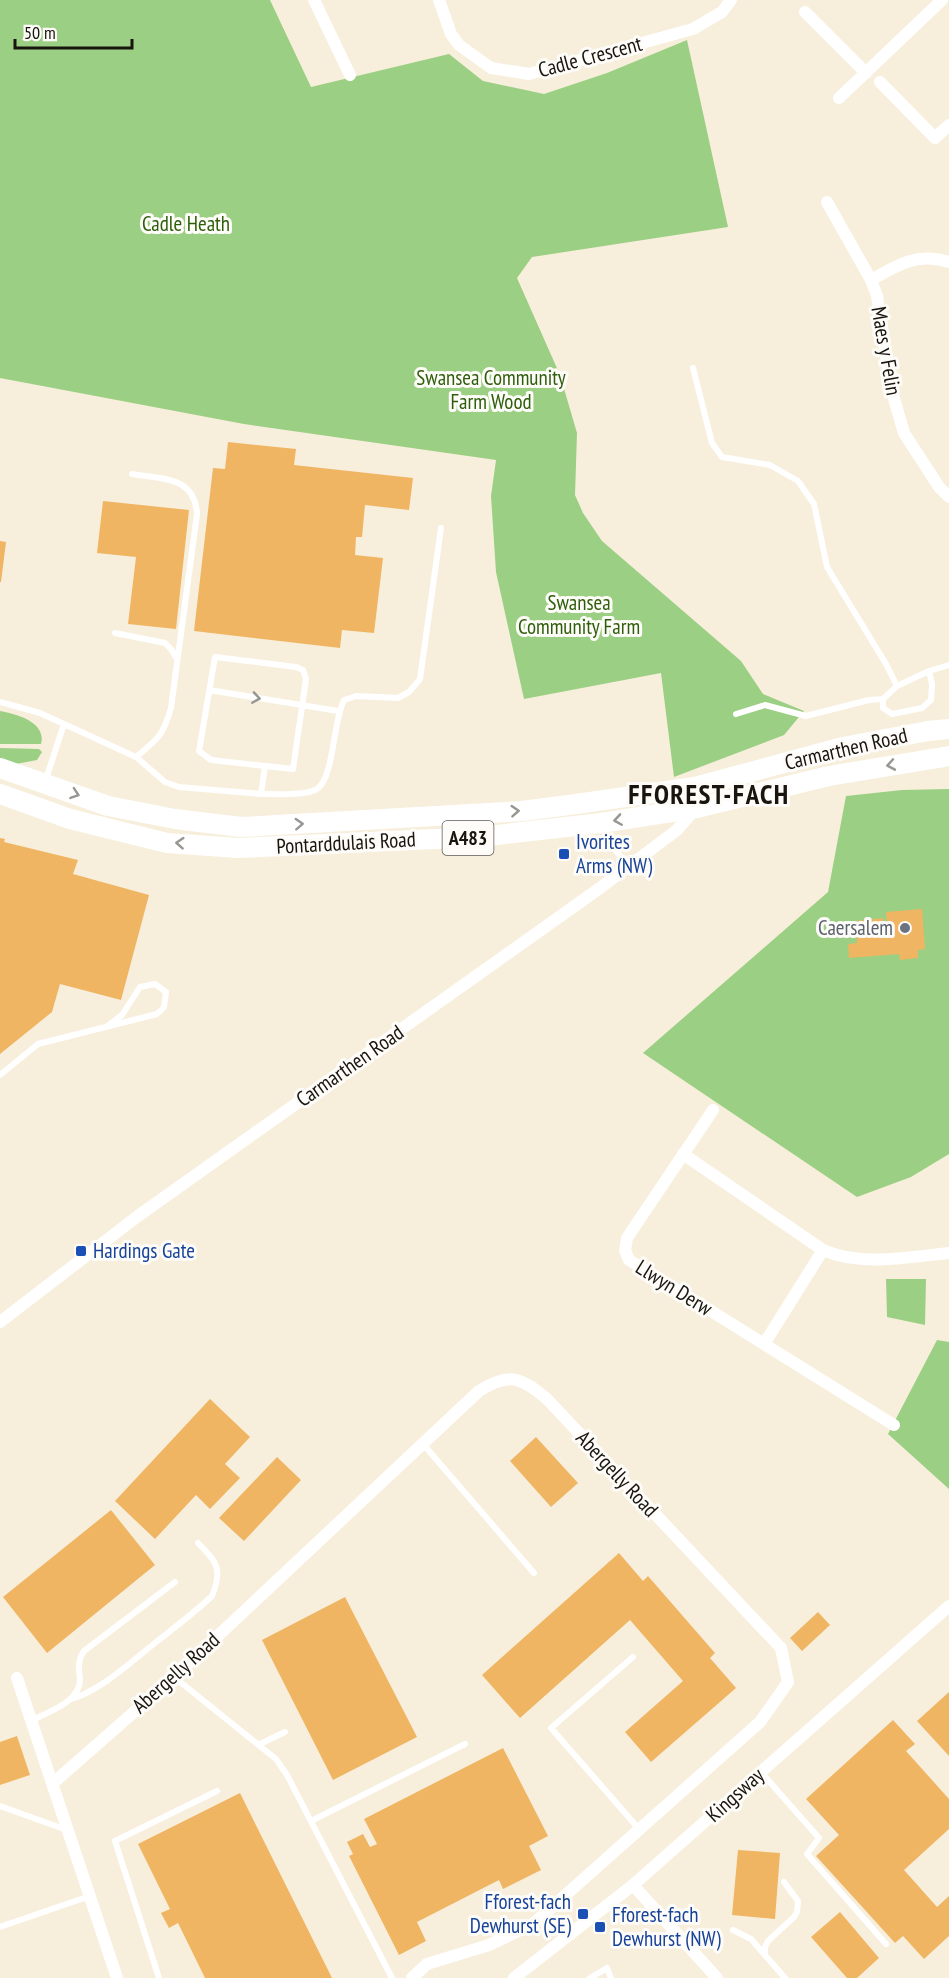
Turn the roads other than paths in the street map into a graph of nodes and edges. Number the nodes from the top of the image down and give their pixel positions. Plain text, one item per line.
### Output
1 (314, 0) edge
2 (439, 0) edge
3 (730, 0) edge
4 (942, 0) edge
5 (805, 12) dead end
6 (866, 73) junction
7 (350, 75) dead end
8 (879, 82) dead end
9 (839, 98) dead end
10 (949, 125) edge
11 (827, 202) dead end
12 (949, 262) edge
13 (871, 280) junction
14 (693, 368) dead end
15 (132, 474) dead end
16 (949, 497) edge
17 (441, 528) dead end
18 (115, 633) dead end
19 (177, 660) junction
20 (949, 664) edge
21 (929, 671) junction
22 (897, 686) junction
23 (209, 690) junction
24 (883, 699) junction
25 (0, 702) edge
26 (302, 705) junction
27 (338, 711) junction
28 (736, 714) dead end
29 (64, 724) junction
30 (949, 729) edge
31 (949, 756) edge
32 (136, 757) junction
33 (265, 766) junction
34 (0, 768) edge
35 (44, 784) junction
36 (694, 787) junction
37 (0, 794) edge
38 (261, 794) junction
39 (697, 807) junction
40 (616, 851) dead end
41 (628, 866) junction
42 (106, 1027) junction
43 (0, 1075) edge
44 (713, 1110) dead end
45 (683, 1154) junction
46 (823, 1250) junction
47 (949, 1252) edge
48 (0, 1322) edge
49 (764, 1344) junction
50 (894, 1425) dead end
51 (423, 1443) junction
52 (198, 1543) dead end
53 (534, 1573) dead end
54 (175, 1582) dead end
55 (949, 1606) edge
56 (633, 1657) dead end
57 (174, 1677) junction
58 (17, 1678) dead end
59 (71, 1699) junction
60 (31, 1720) junction
61 (285, 1732) dead end
62 (260, 1744) junction
63 (465, 1744) dead end
64 (761, 1772) junction
65 (52, 1784) junction
66 (217, 1791) dead end
67 (0, 1806) edge
68 (310, 1821) junction
69 (68, 1830) junction
70 (639, 1830) junction
71 (784, 1882) dead end
72 (633, 1885) junction
73 (90, 1896) junction
74 (0, 1927) edge
75 (733, 1930) dead end
76 (886, 1944) dead end
77 (765, 1955) junction
78 (117, 1978) edge
79 (159, 1978) edge
80 (392, 1978) edge
81 (412, 1978) edge
82 (514, 1978) edge
83 (590, 1978) edge
84 (611, 1978) edge
85 (717, 1978) edge
86 (785, 1978) edge

1 - 7 street
2 - 3 street, Cadle Crescent
4 - 6 street
5 - 6 street
6 - 9 street
8 - 10 street
11 - 13 street, Maes y Felin
12 - 13 street
13 - 16 street, Maes y Felin
14 - 22 lane
15 - 19 lane
17 - 27 lane
18 - 19 lane
19 - 32 lane
20 - 21 lane
21 - 22 lane
21 - 24 lane
22 - 24 lane
23 -> 26 lane
23 - 26 lane
23 - 33 lane
24 - 28 lane
25 - 29 lane
26 - 27 lane
26 - 33 lane
27 - 38 lane
29 - 32 lane
29 - 35 lane
30 - 36 main road, Carmarthen Road / A483
31 -> 39 main road, Carmarthen Road / A483
32 - 38 lane
33 - 38 lane
34 - 35 main road, Pontarddulais Road / A483
35 -> 36 main road, Pontarddulais Road / A483
36 - 39 street
39 -> 37 main road, Pontarddulais Road / A483
39 - 41 street, Carmarthen Road
40 - 41 lane
41 - 48 street, Carmarthen Road
42 - 42 lane
42 - 43 lane
44 - 45 street, Llwyn Derw
45 - 46 street
45 - 49 street, Llwyn Derw
46 - 47 street
46 - 49 street
49 - 50 street, Llwyn Derw
51 - 53 lane
51 - 57 street, Abergelly Road
51 - 70 street, Abergelly Road
52 - 59 lane
54 - 59 lane
55 - 64 street, Kingsway
56 - 70 lane
57 - 62 lane
57 - 65 street, Abergelly Road
58 - 60 street
59 - 60 lane
60 - 65 street
61 - 62 lane
62 - 68 lane
63 - 68 lane
64 - 72 street, Kingsway
64 - 76 lane
65 - 69 street
66 - 79 lane
67 - 69 lane
68 - 80 lane
69 - 73 street
70 - 81 street, Abergelly Road
71 - 77 lane
72 - 82 street, Kingsway
72 - 85 street
73 - 74 lane
73 - 78 street
75 - 77 lane
77 - 86 lane
83 - 84 lane

